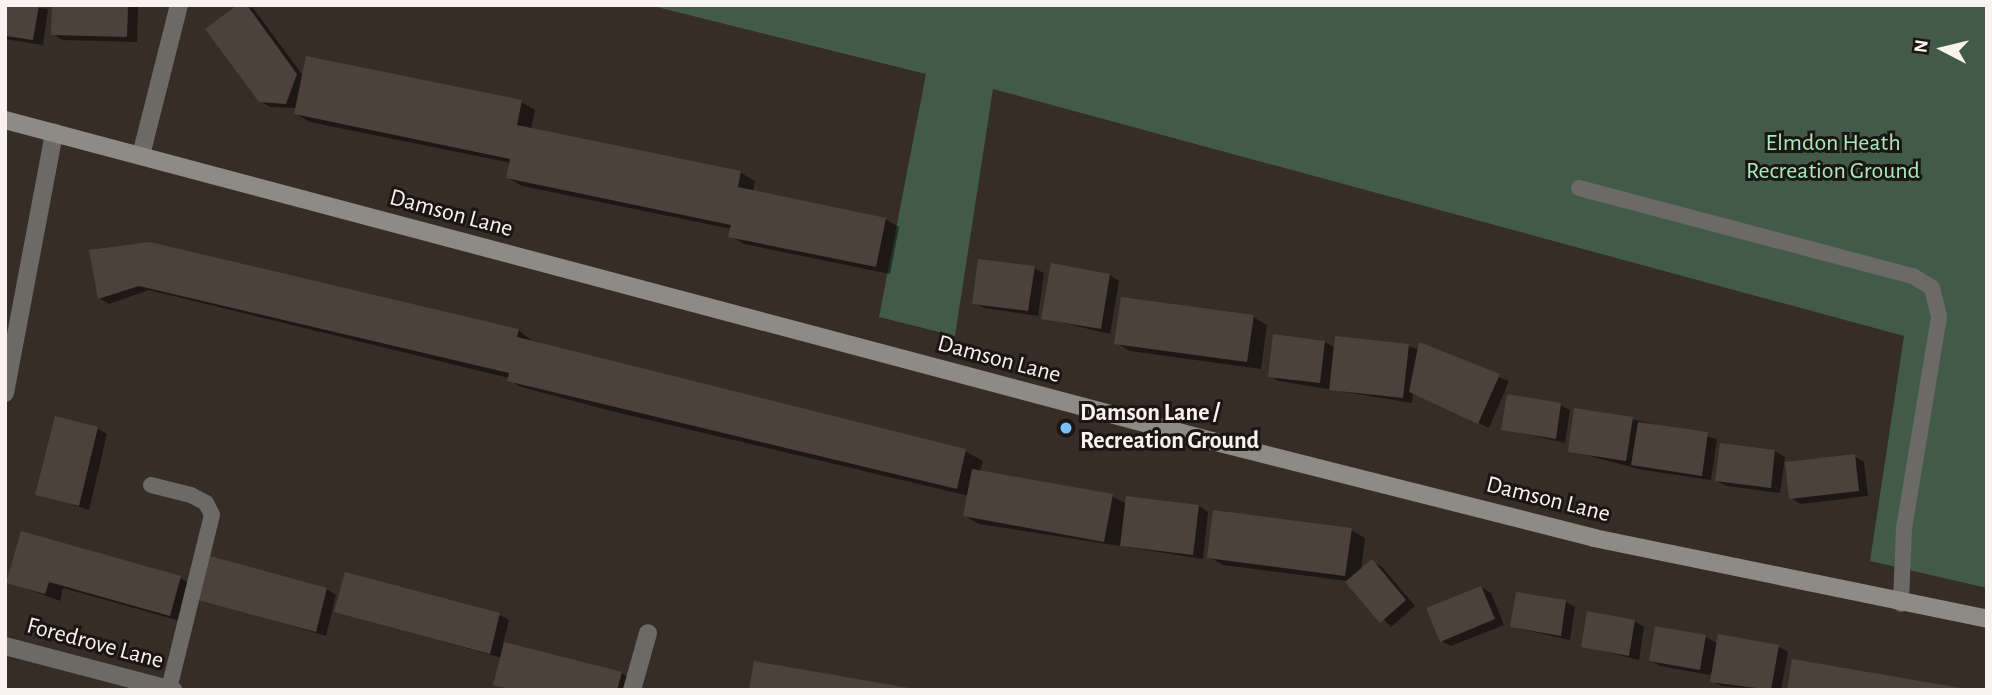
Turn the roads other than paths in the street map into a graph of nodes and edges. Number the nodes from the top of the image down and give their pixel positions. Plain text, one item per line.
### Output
1 (179, 5) edge
2 (5, 120) edge
3 (54, 132) junction
4 (141, 155) junction
5 (1579, 188) dead end
6 (5, 393) edge
7 (151, 485) dead end
8 (1901, 604) junction
9 (1987, 619) edge
10 (648, 633) dead end
11 (5, 646) edge
12 (171, 689) edge
13 (632, 690) edge

1 - 4 street
2 - 3 street, Damson Lane
3 - 4 street, Damson Lane
3 - 6 street
4 - 8 street, Damson Lane
5 - 8 lane
7 - 12 lane
8 - 9 street, Damson Lane
10 - 13 street
11 - 12 street, Foredrove Lane

